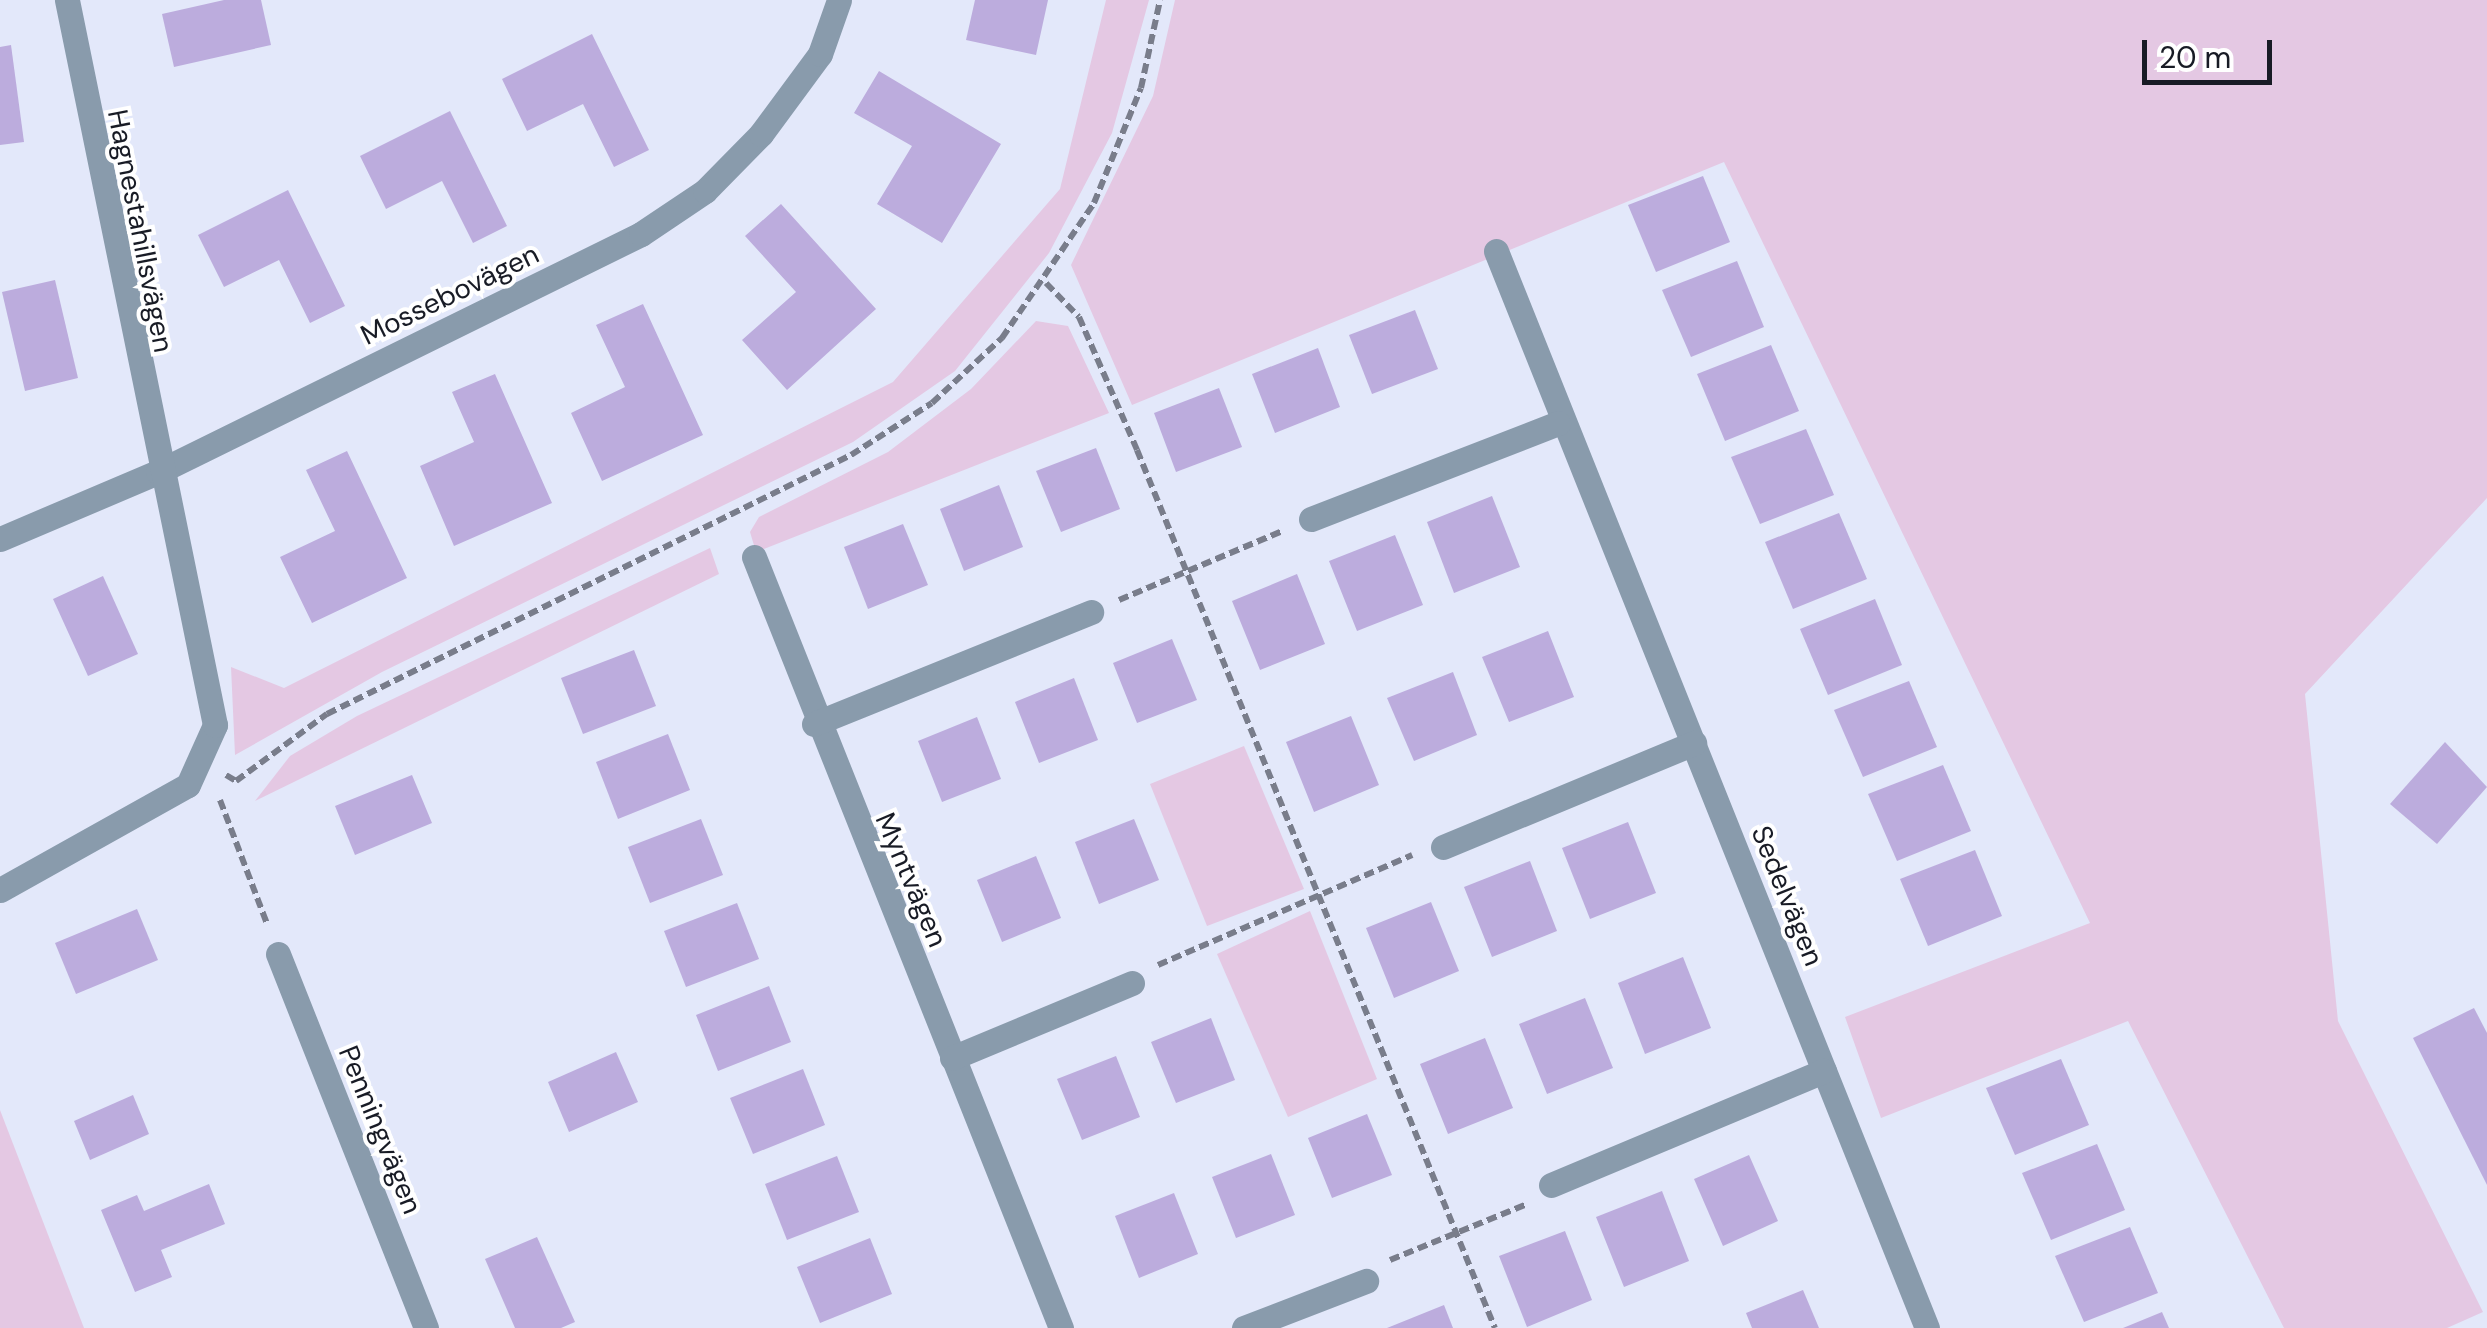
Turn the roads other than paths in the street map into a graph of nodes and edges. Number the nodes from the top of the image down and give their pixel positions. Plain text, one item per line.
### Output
1 (67, 0) edge
2 (839, 0) edge
3 (1496, 250) dead end
4 (1558, 423) junction
5 (158, 472) junction
6 (1311, 519) road end
7 (0, 540) edge
8 (754, 557) dead end
9 (1091, 612) road end
10 (814, 724) junction
11 (1694, 743) junction
12 (1443, 847) road end
13 (0, 890) edge
14 (278, 954) dead end
15 (1132, 984) road end
16 (952, 1058) junction
17 (1824, 1071) junction
18 (1560, 1181) road end
19 (1355, 1285) road end
20 (426, 1328) edge
21 (1060, 1328) edge
22 (1244, 1328) edge
23 (1927, 1328) edge

1 - 5 street, Hagnestahillsvägen
2 - 5 street, Mossebovägen
3 - 4 street, Sedelvägen
4 - 6 street
4 - 11 street, Sedelvägen
5 - 7 street, Mossebovägen
5 - 13 street, Hagnestahillsvägen
8 - 10 street, Myntvägen
9 - 10 street
10 - 16 street, Myntvägen
11 - 12 street
11 - 17 street, Sedelvägen
14 - 20 street, Penningvägen
15 - 16 street
16 - 21 street, Myntvägen
17 - 18 street
17 - 23 street, Sedelvägen
19 - 22 street

